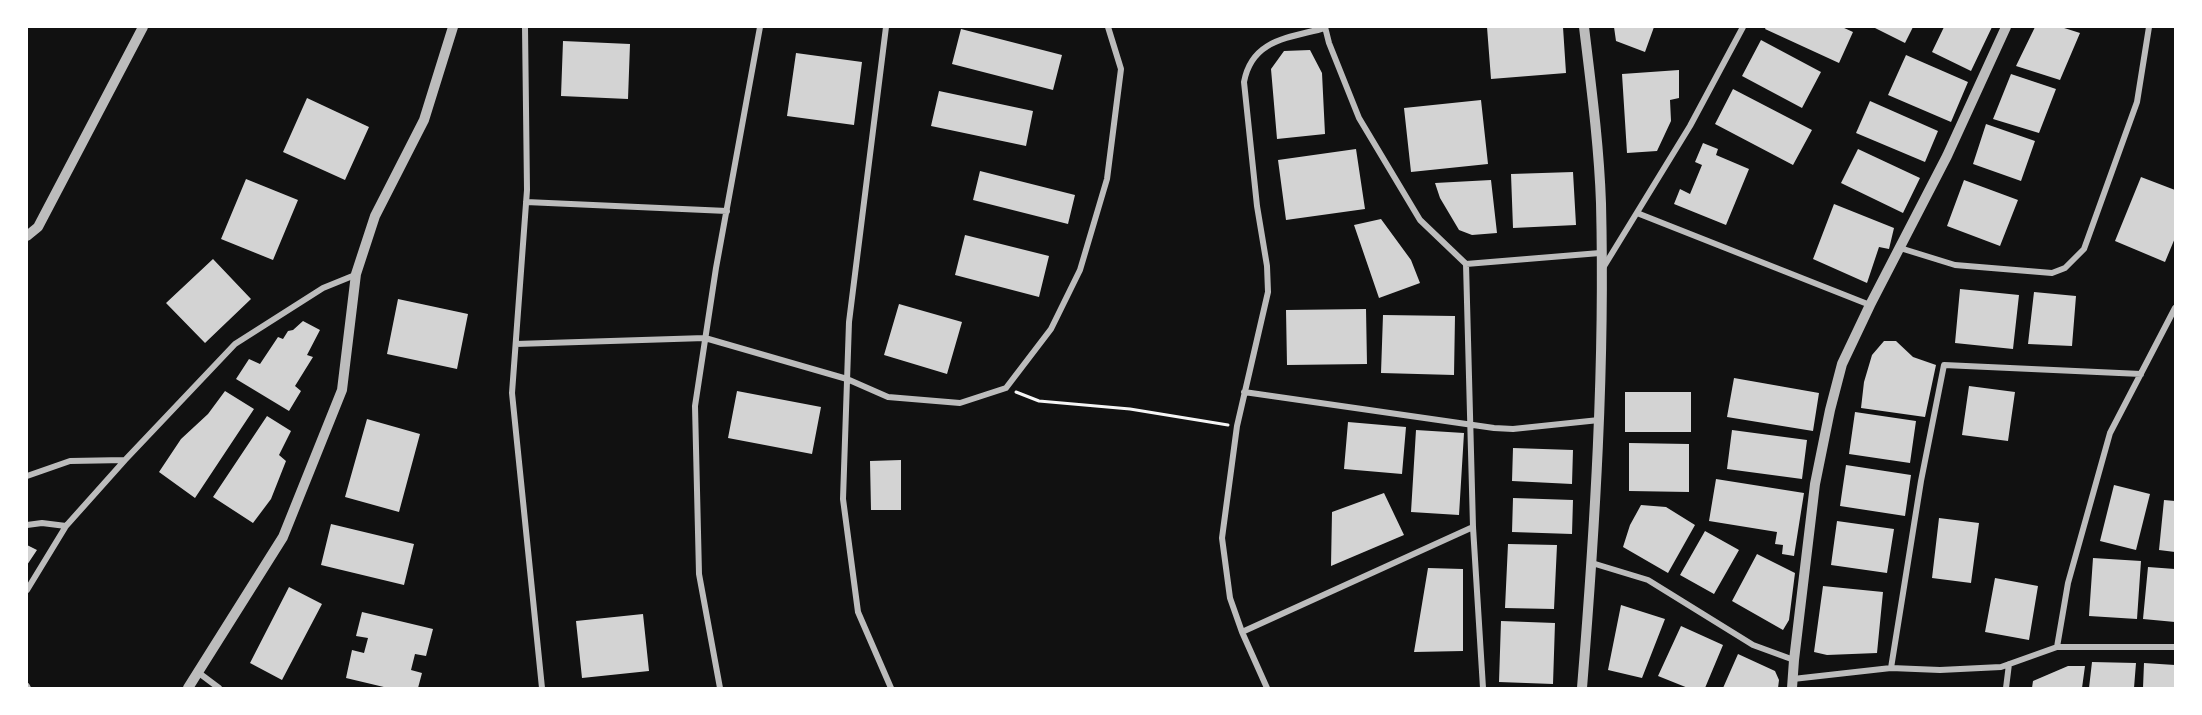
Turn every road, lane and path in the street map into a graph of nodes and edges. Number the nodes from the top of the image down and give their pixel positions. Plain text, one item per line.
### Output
1 (143, 27) edge
2 (453, 27) edge
3 (525, 27) edge
4 (760, 27) edge
5 (886, 27) edge
6 (1108, 27) edge
7 (1325, 27) edge
8 (1584, 27) edge
9 (1743, 27) edge
10 (2006, 27) edge
11 (2149, 27) edge
12 (526, 202) junction
13 (727, 211) junction
14 (1637, 213) junction
15 (27, 236) edge
16 (1900, 248) junction
17 (1600, 254) junction
18 (1467, 264) junction
19 (1600, 273) junction
20 (356, 274) junction
21 (1870, 305) junction
22 (2175, 308) edge
23 (705, 338) junction
24 (516, 344) junction
25 (2140, 374) junction
26 (847, 379) junction
27 (1006, 388) junction
28 (1244, 392) junction
29 (1599, 420) junction
30 (1470, 424) junction
31 (1237, 426) junction
32 (125, 460) junction
33 (27, 476) edge
34 (27, 525) edge
35 (66, 526) junction
36 (1473, 527) junction
37 (1592, 563) junction
38 (27, 590) edge
39 (1242, 632) junction
40 (2057, 647) junction
41 (2175, 647) edge
42 (1794, 660) junction
43 (2009, 664) junction
44 (1891, 668) junction
45 (199, 674) junction
46 (1793, 684) edge
47 (188, 688) edge
48 (219, 688) edge
49 (542, 688) edge
50 (720, 688) edge
51 (891, 688) edge
52 (1267, 688) edge
53 (1483, 688) edge
54 (1582, 688) edge
55 (2006, 688) edge

1 - 15 street
2 - 20 street
3 - 12 street
4 - 13 street
5 - 26 street
6 - 27 street
7 - 18 street
7 - 28 street
8 - 17 street
9 - 14 street
10 - 16 street
11 - 16 street
12 - 13 street
12 - 24 street
13 - 23 street
14 - 19 street
14 - 21 street
16 - 21 street
17 - 18 street
17 - 19 street
18 - 30 street
19 - 29 street
20 - 32 street
20 - 45 street
21 - 42 street
22 - 25 street
23 - 24 street
23 - 26 street
23 - 50 street
24 - 49 street
25 - 40 street
25 - 44 street
26 - 27 street
26 - 51 street
27 - 31 path
28 - 30 street
28 - 31 street
29 - 30 street
29 - 37 street
30 - 36 street
31 - 39 street
32 - 33 street
32 - 35 street
34 - 35 street
35 - 38 street
36 - 39 street
36 - 53 street
37 - 42 street
37 - 54 street
39 - 52 street
40 - 41 street
40 - 43 street
42 - 46 street
43 - 44 street
43 - 55 street
44 - 46 street
45 - 47 street
45 - 48 street

